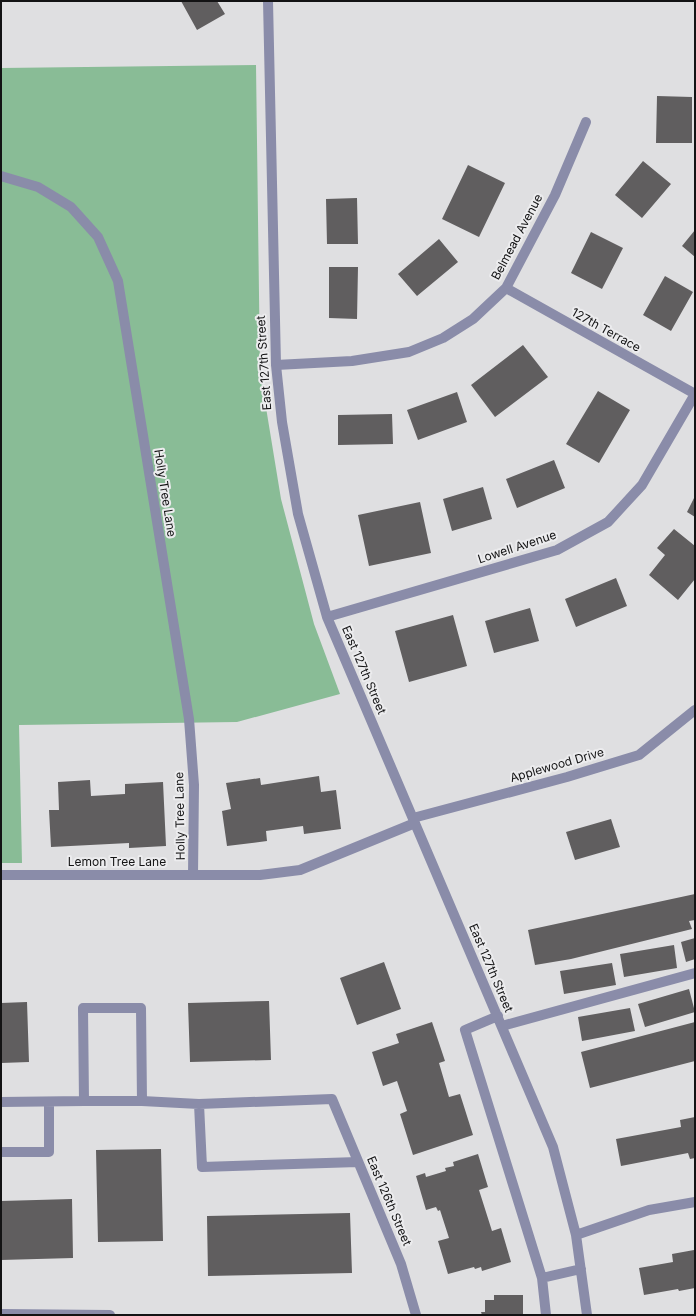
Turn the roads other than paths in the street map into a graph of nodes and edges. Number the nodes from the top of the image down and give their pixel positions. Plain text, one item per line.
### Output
1 (268, 1) edge
2 (586, 122) dead end
3 (1, 176) edge
4 (506, 288) junction
5 (276, 365) junction
6 (695, 394) edge
7 (327, 617) junction
8 (695, 710) edge
9 (414, 820) junction
10 (1, 875) edge
11 (194, 875) junction
12 (695, 973) edge
13 (500, 1021) junction
14 (84, 1101) junction
15 (142, 1101) junction
16 (1, 1102) edge
17 (49, 1102) junction
18 (199, 1104) junction
19 (1, 1152) edge
20 (358, 1162) junction
21 (695, 1202) edge
22 (576, 1235) junction
23 (581, 1269) junction
24 (542, 1278) junction
25 (1, 1314) edge
26 (109, 1315) edge
27 (416, 1315) edge
28 (546, 1315) edge
29 (587, 1315) edge

1 - 5 street, East 127th Street
2 - 4 street, Belmead Avenue
3 - 11 street, Holly Tree Lane
4 - 5 street, Belmead Avenue
4 - 6 street, 127th Terrace
5 - 7 street, East 127th Street
6 - 7 street, Lowell Avenue
7 - 9 street, East 127th Street
8 - 9 street, Applewood Drive
9 - 11 street, Lemon Tree Lane
9 - 13 street, East 127th Street
10 - 11 street, Lemon Tree Lane
12 - 13 street
13 - 22 street, East 127th Street
13 - 24 street
14 - 15 street
14 - 15 street
14 - 17 street
15 - 18 street
16 - 17 street
17 - 19 street
18 - 20 street, East 126th Street
18 - 20 street
20 - 27 street, East 126th Street
21 - 22 street
22 - 23 street, East 127th Street
23 - 24 street
23 - 29 street, East 127th Street
24 - 28 street
25 - 26 street

